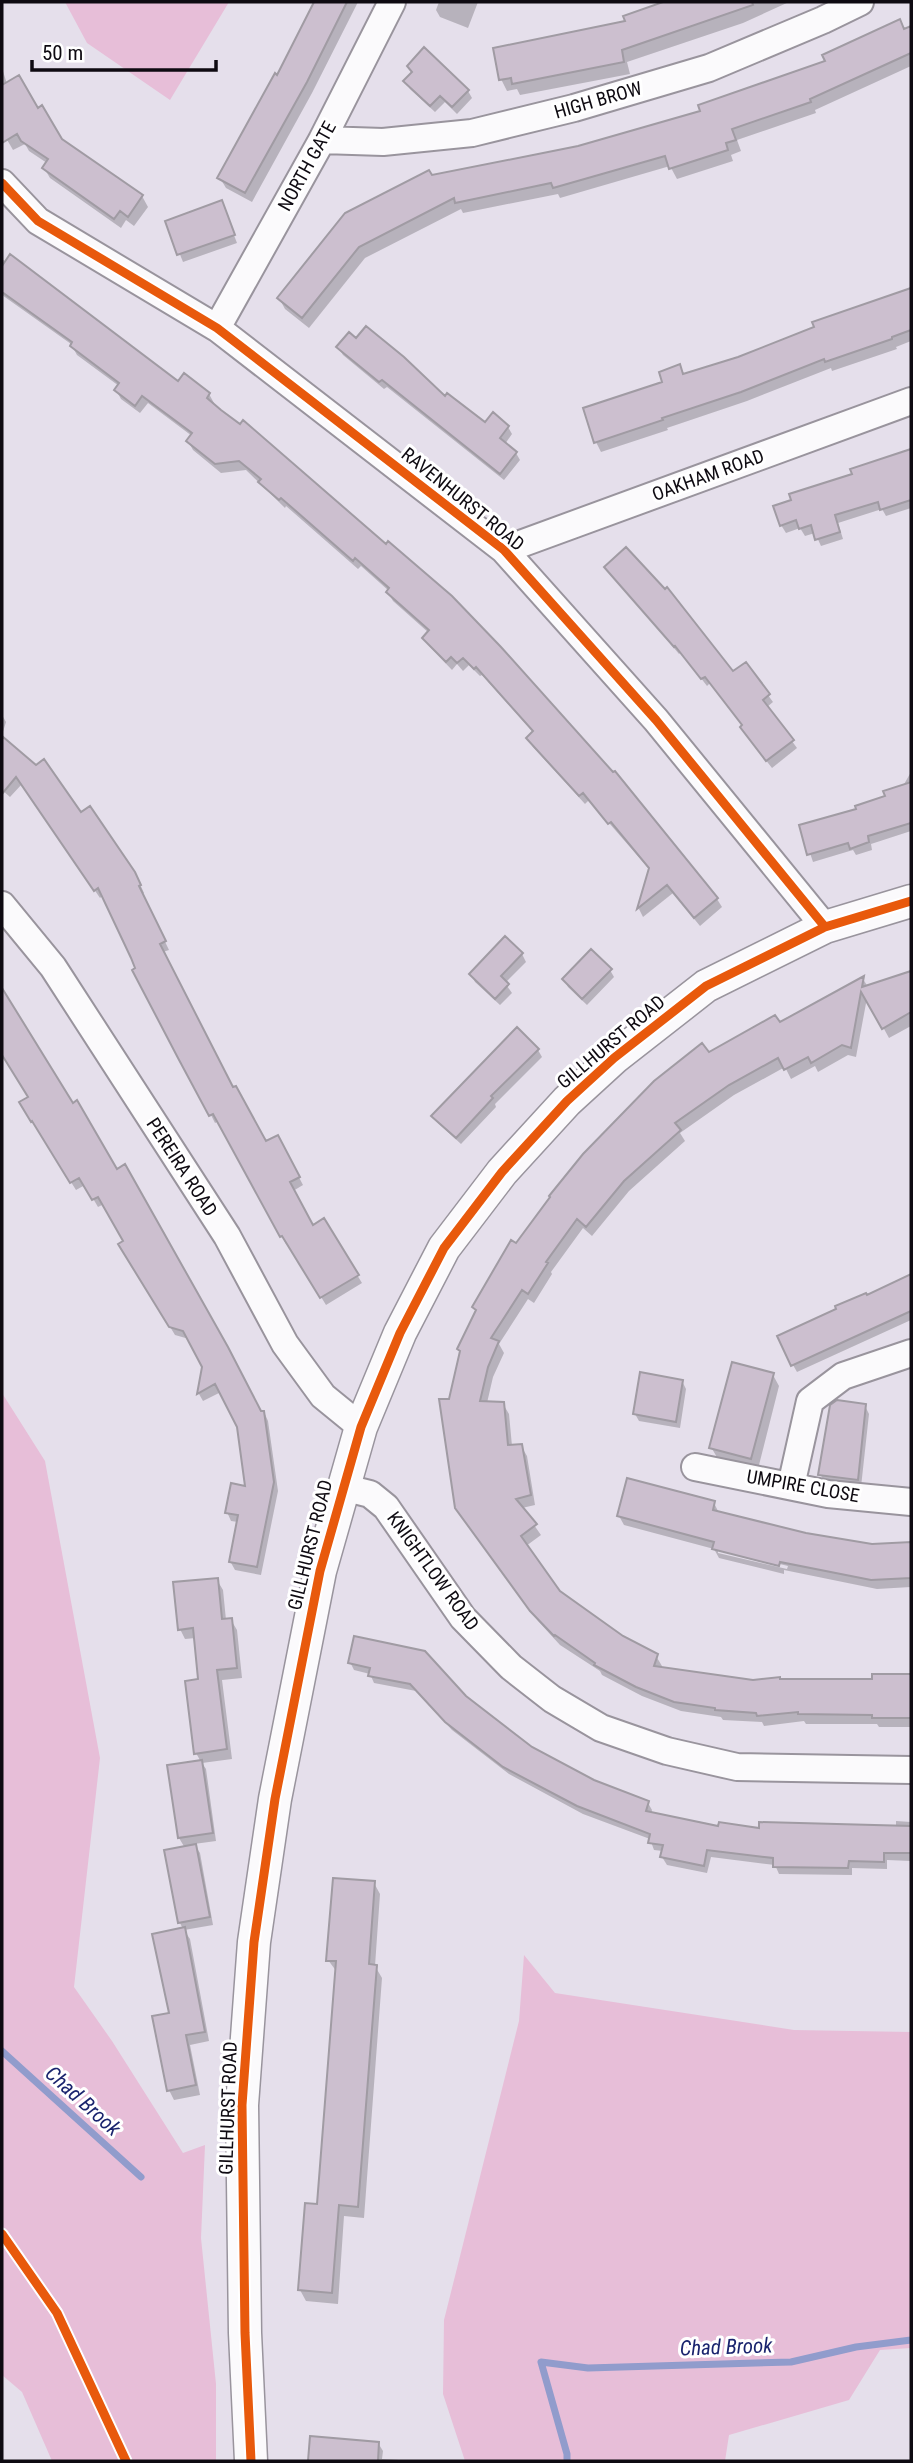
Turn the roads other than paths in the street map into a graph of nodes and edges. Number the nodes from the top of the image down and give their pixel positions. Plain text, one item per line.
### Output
1 (392, 2) edge
2 (860, 2) edge
3 (322, 141) junction
4 (2, 183) edge
5 (217, 328) junction
6 (911, 401) edge
7 (504, 550) junction
8 (911, 901) edge
9 (2, 905) edge
10 (825, 927) junction
11 (911, 1353) edge
12 (361, 1427) junction
13 (695, 1467) dead end
14 (791, 1486) junction
15 (342, 1487) junction
16 (911, 1502) edge
17 (911, 1770) edge
18 (251, 2461) edge

1 - 3 street, NORTH GATE
2 - 3 street, HIGH BROW
3 - 5 street, NORTH GATE
4 - 5 street, RAVENHURST ROAD
5 - 7 street, RAVENHURST ROAD
6 - 7 street, OAKHAM ROAD
7 - 10 street, RAVENHURST ROAD
8 - 10 street, GILLHURST ROAD
9 - 12 street, PEREIRA ROAD
10 - 12 street, GILLHURST ROAD
11 - 14 street
12 - 15 street, GILLHURST ROAD
13 - 14 street, UMPIRE CLOSE
14 - 16 street, UMPIRE CLOSE
15 - 17 street, KNIGHTLOW ROAD
15 - 18 street, GILLHURST ROAD

